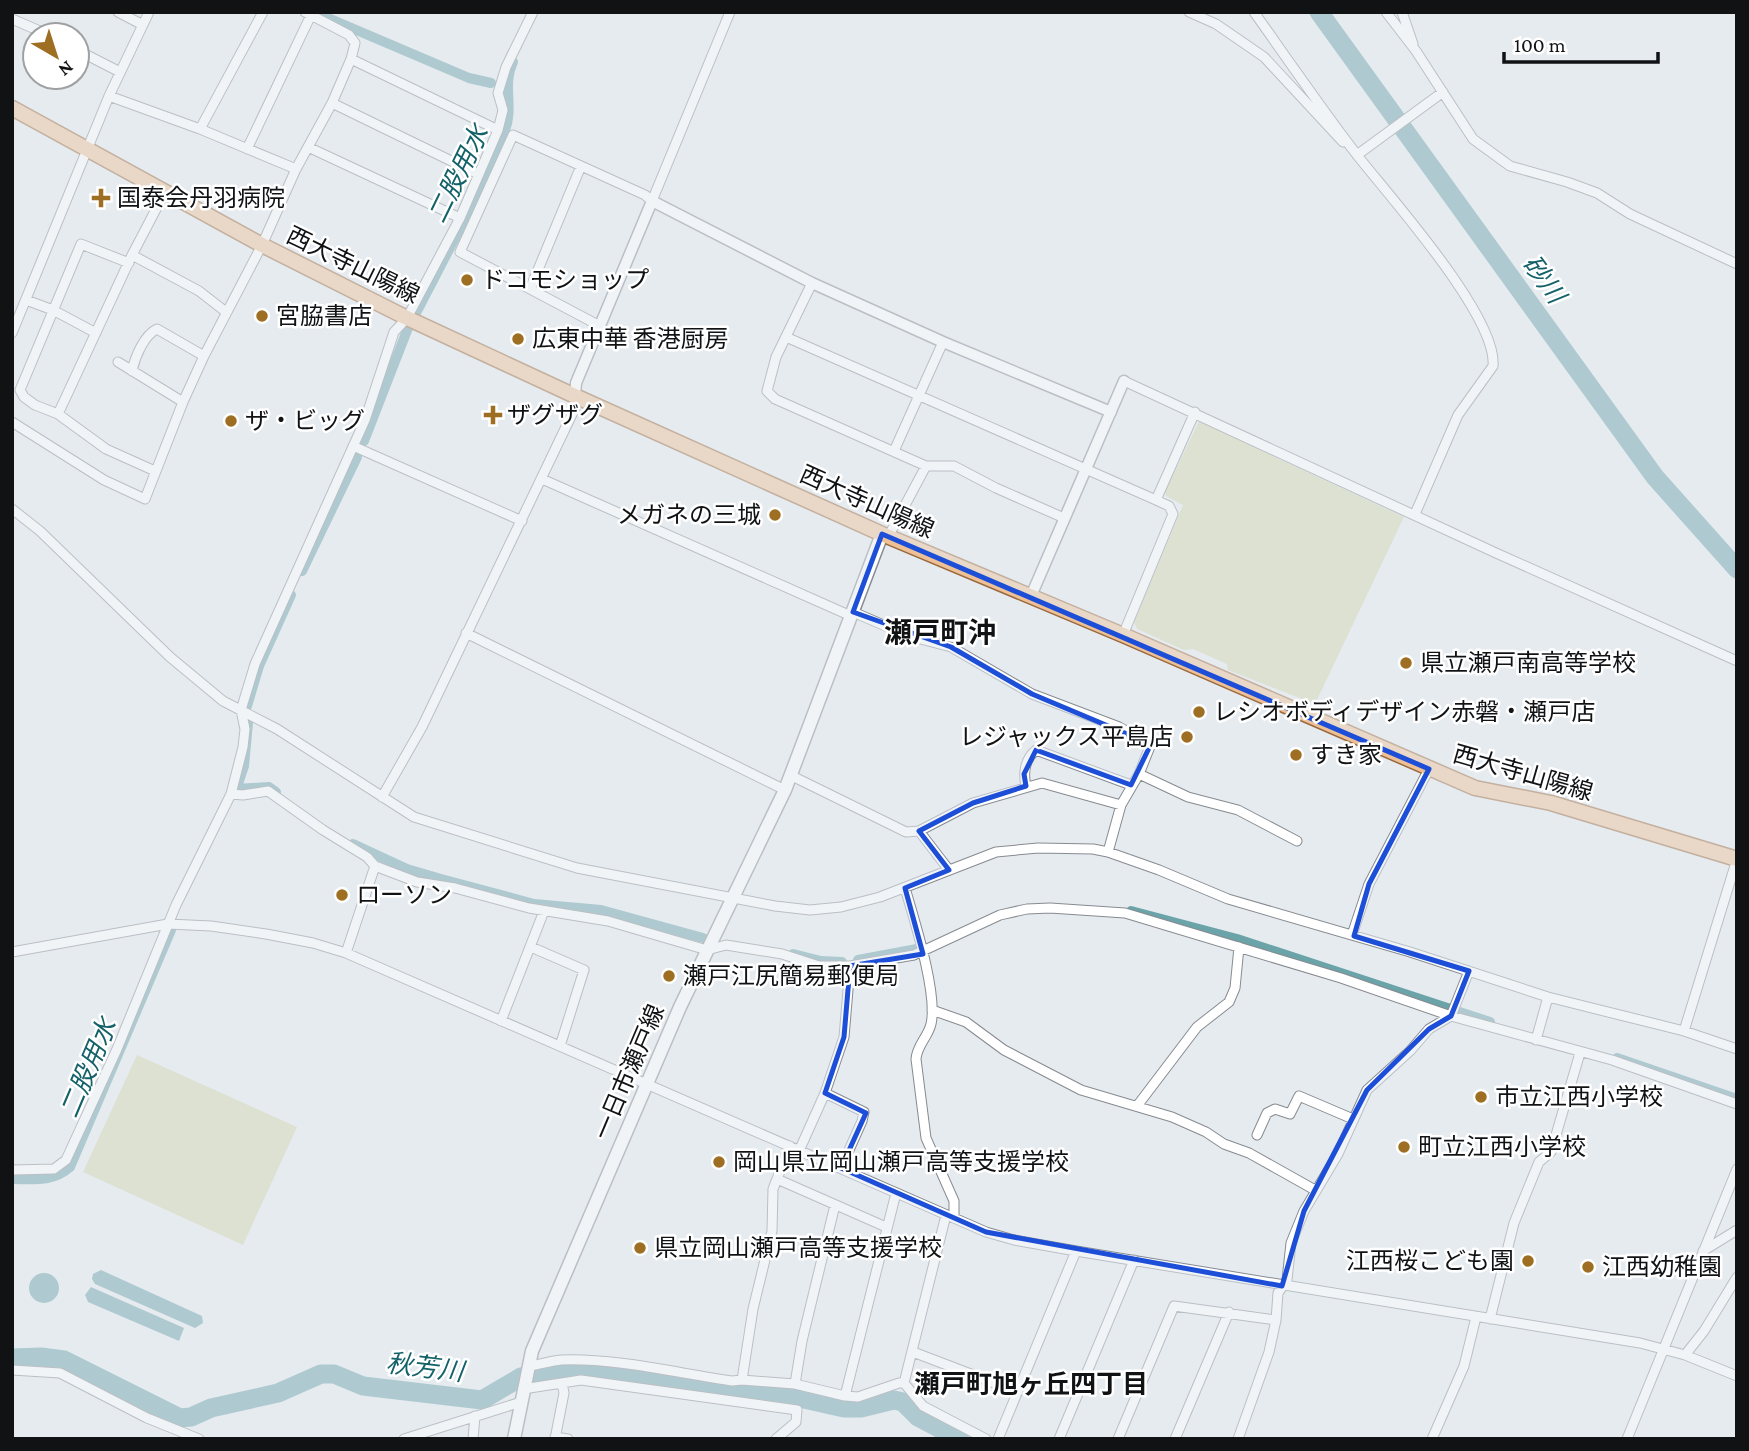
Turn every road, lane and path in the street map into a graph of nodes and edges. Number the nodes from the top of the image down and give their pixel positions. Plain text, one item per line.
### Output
1 (118, 12) edge
2 (149, 12) edge
3 (263, 12) edge
4 (533, 12) edge
5 (730, 12) edge
6 (1189, 12) edge
7 (1254, 12) edge
8 (1386, 12) edge
9 (1402, 12) edge
10 (308, 14) edge
11 (143, 25) junction
12 (1416, 51) junction
13 (91, 57) edge
14 (351, 59) junction
15 (120, 72) junction
16 (1443, 92) junction
17 (109, 96) junction
18 (332, 103) junction
19 (12, 108) edge
20 (200, 129) junction
21 (498, 130) junction
22 (308, 147) junction
23 (87, 149) junction
24 (247, 149) junction
25 (1357, 155) junction
26 (581, 166) junction
27 (296, 170) junction
28 (478, 174) junction
29 (165, 192) junction
30 (652, 201) junction
31 (460, 218) junction
32 (262, 245) junction
33 (130, 259) junction
34 (1737, 264) edge
35 (812, 283) junction
36 (530, 289) junction
37 (26, 300) junction
38 (52, 310) junction
39 (226, 312) junction
40 (407, 318) junction
41 (600, 326) junction
42 (12, 333) edge
43 (96, 333) junction
44 (786, 337) junction
45 (943, 342) junction
46 (204, 356) junction
47 (118, 362) dead end
48 (132, 371) junction
49 (1124, 381) joint
50 (575, 396) junction
51 (919, 397) junction
52 (183, 402) junction
53 (1111, 412) junction
54 (1195, 412) junction
55 (58, 414) junction
56 (12, 422) edge
57 (353, 446) junction
58 (894, 451) junction
59 (926, 466) junction
60 (1086, 468) junction
61 (155, 471) junction
62 (542, 479) junction
63 (1156, 500) junction
64 (12, 509) edge
65 (1415, 514) junction
66 (1064, 518) junction
67 (522, 521) junction
68 (885, 536) junction
69 (1031, 596) junction
70 (852, 614) junction
71 (466, 633) junction
72 (1123, 635) junction
73 (1737, 661) edge
74 (241, 710) junction
75 (1429, 769) junction
76 (1139, 775) junction
77 (792, 776) junction
78 (1131, 785) junction
79 (1026, 786) junction
80 (785, 790) junction
81 (231, 794) junction
82 (382, 797) junction
83 (1121, 805) junction
84 (919, 831) junction
85 (1297, 841) dead end
86 (1108, 852) junction
87 (1737, 859) edge
88 (375, 866) junction
89 (949, 870) junction
90 (905, 888) junction
91 (732, 898) junction
92 (544, 911) junction
93 (168, 924) junction
94 (1352, 935) junction
95 (531, 947) junction
96 (1239, 947) junction
97 (706, 950) junction
98 (12, 952) edge
99 (923, 952) junction
100 (346, 953) junction
101 (850, 966) junction
102 (1469, 971) junction
103 (1548, 997) junction
104 (932, 1010) junction
105 (1451, 1016) junction
106 (501, 1021) junction
107 (1684, 1031) junction
108 (1536, 1040) junction
109 (560, 1046) junction
110 (1737, 1048) edge
111 (1580, 1053) junction
112 (648, 1085) junction
113 (825, 1093) junction
114 (1737, 1104) edge
115 (1137, 1106) junction
116 (1353, 1119) junction
117 (1257, 1135) dead end
118 (795, 1149) junction
119 (841, 1168) junction
120 (1737, 1169) edge
121 (12, 1170) edge
122 (777, 1179) junction
123 (1315, 1190) junction
124 (896, 1192) junction
125 (835, 1205) junction
126 (950, 1217) junction
127 (886, 1227) junction
128 (1737, 1230) edge
129 (1076, 1251) junction
130 (1703, 1251) junction
131 (1134, 1260) junction
132 (1737, 1277) edge
133 (1282, 1286) junction
134 (1229, 1312) junction
135 (1476, 1317) junction
136 (1490, 1319) junction
137 (1276, 1320) junction
138 (1663, 1348) junction
139 (913, 1352) junction
140 (1685, 1355) junction
141 (12, 1370) edge
142 (1737, 1376) edge
143 (526, 1378) junction
144 (742, 1380) junction
145 (562, 1383) junction
146 (904, 1383) junction
147 (795, 1384) junction
148 (1018, 1392) junction
149 (845, 1396) junction
150 (521, 1402) junction
151 (475, 1416) junction
152 (411, 1438) edge
153 (555, 1438) edge
154 (199, 1439) edge
155 (473, 1439) edge
156 (514, 1439) edge
157 (568, 1439) edge
158 (776, 1439) edge
159 (986, 1439) edge
160 (998, 1439) edge
161 (1059, 1439) edge
162 (1118, 1439) edge
163 (1175, 1439) edge
164 (1238, 1439) edge
165 (1432, 1439) edge
166 (1627, 1439) edge

1 - 11 street
2 - 11 street
3 - 20 street
4 - 21 street
5 - 30 street
6 - 25 street
7 - 25 street
8 - 12 street
9 - 12 street
10 - 14 street
10 - 24 street
11 - 15 street
12 - 16 street
13 - 15 street
14 - 18 street
14 - 21 street
15 - 17 street
16 - 25 street
16 - 34 street
17 - 20 street
17 - 23 street
18 - 22 street
18 - 28 street
19 - 23 main road, 西大寺山陽線
20 - 24 street
21 - 28 street
22 - 27 street
22 - 31 street
23 - 29 main road, 西大寺山陽線
23 - 37 street
24 - 27 street
25 - 65 street
26 - 30 street
26 - 36 street
26 - 36 street
27 - 32 street
28 - 31 street
29 - 32 main road, 西大寺山陽線
29 - 33 street
30 - 35 street
30 - 41 street
31 - 40 street
32 - 39 street
32 - 40 main road, 西大寺山陽線
33 - 38 street
33 - 39 street
33 - 43 street
35 - 44 street
35 - 45 street
36 - 41 street
37 - 38 street
37 - 42 street
38 - 43 street
38 - 55 street
39 - 46 street
40 - 50 main road, 西大寺山陽線
40 - 57 street
41 - 50 street
43 - 55 street
44 - 51 street
44 - 58 street
45 - 51 street
45 - 53 street
46 - 48 street
46 - 52 street
47 - 48 street
48 - 52 street
49 - 53 street
49 - 54 street
50 - 62 street
50 - 68 main road, 西大寺山陽線
51 - 58 street
51 - 60 street
52 - 61 street
53 - 60 street
54 - 63 street
54 - 65 street
55 - 61 street
56 - 61 street
57 - 67 street
57 - 74 street
58 - 59 street
59 - 66 street
59 - 68 street
60 - 63 street
60 - 66 street
62 - 67 street
62 - 70 street
63 - 72 street
64 - 74 street
65 - 73 street
66 - 69 street
67 - 71 street
68 - 69 main road, 西大寺山陽線
68 - 70 main road, 一日市瀬戸線
69 - 72 main road, 西大寺山陽線
70 - 76 street
70 - 77 main road, 一日市瀬戸線
71 - 80 street
71 - 82 street
72 - 75 main road, 西大寺山陽線
74 - 81 street
74 - 82 street
75 - 87 main road, 西大寺山陽線
75 - 94 street
76 - 78 street
76 - 85 street
77 - 80 main road, 一日市瀬戸線
77 - 84 street
78 - 79 street
78 - 83 street
79 - 83 street
79 - 84 street
80 - 91 main road, 一日市瀬戸線
81 - 88 street
81 - 93 street
82 - 91 street
83 - 86 street
84 - 89 street
86 - 89 street
86 - 94 street
87 - 107 street
88 - 92 street
88 - 100 street
89 - 90 street
90 - 91 street
90 - 99 street
91 - 97 main road, 一日市瀬戸線
92 - 95 street
92 - 97 street
93 - 98 street
93 - 100 street
93 - 121 street
94 - 102 street
95 - 106 street
95 - 109 street
96 - 99 street
96 - 105 street
96 - 115 street
97 - 101 street
97 - 112 main road, 一日市瀬戸線
99 - 101 street
99 - 104 street
100 - 106 street
101 - 113 street
102 - 103 street
102 - 105 street
103 - 107 street
103 - 108 street
104 - 115 street
104 - 126 street
105 - 108 street
105 - 116 street
106 - 109 street
107 - 110 street
108 - 111 street
109 - 112 street
111 - 114 street
111 - 136 street
112 - 118 street
112 - 143 main road, 一日市瀬戸線
113 - 118 street
113 - 119 street
115 - 123 street
116 - 117 street
116 - 123 street
118 - 119 street
118 - 122 street
119 - 124 street
120 - 130 street
122 - 125 street
122 - 144 street
123 - 133 street
124 - 126 street
124 - 127 street
125 - 127 street
125 - 147 street
126 - 129 street
126 - 139 street
127 - 149 street
128 - 130 street
129 - 131 street
129 - 148 street
130 - 138 street
131 - 133 street
131 - 161 street
132 - 140 street
133 - 135 street
133 - 137 street
134 - 137 street
134 - 162 street
134 - 163 street
135 - 136 street
135 - 165 street
136 - 138 street
137 - 164 street
138 - 140 street
138 - 166 street
139 - 146 street
139 - 148 street
140 - 142 street
141 - 154 street
143 - 144 street
143 - 145 street
143 - 150 main road, 一日市瀬戸線
144 - 147 street
145 - 153 street
145 - 158 street
146 - 149 street
146 - 159 street
147 - 149 street
148 - 160 street
150 - 151 street
150 - 156 main road, 一日市瀬戸線
151 - 152 street
151 - 155 street
153 - 157 street

